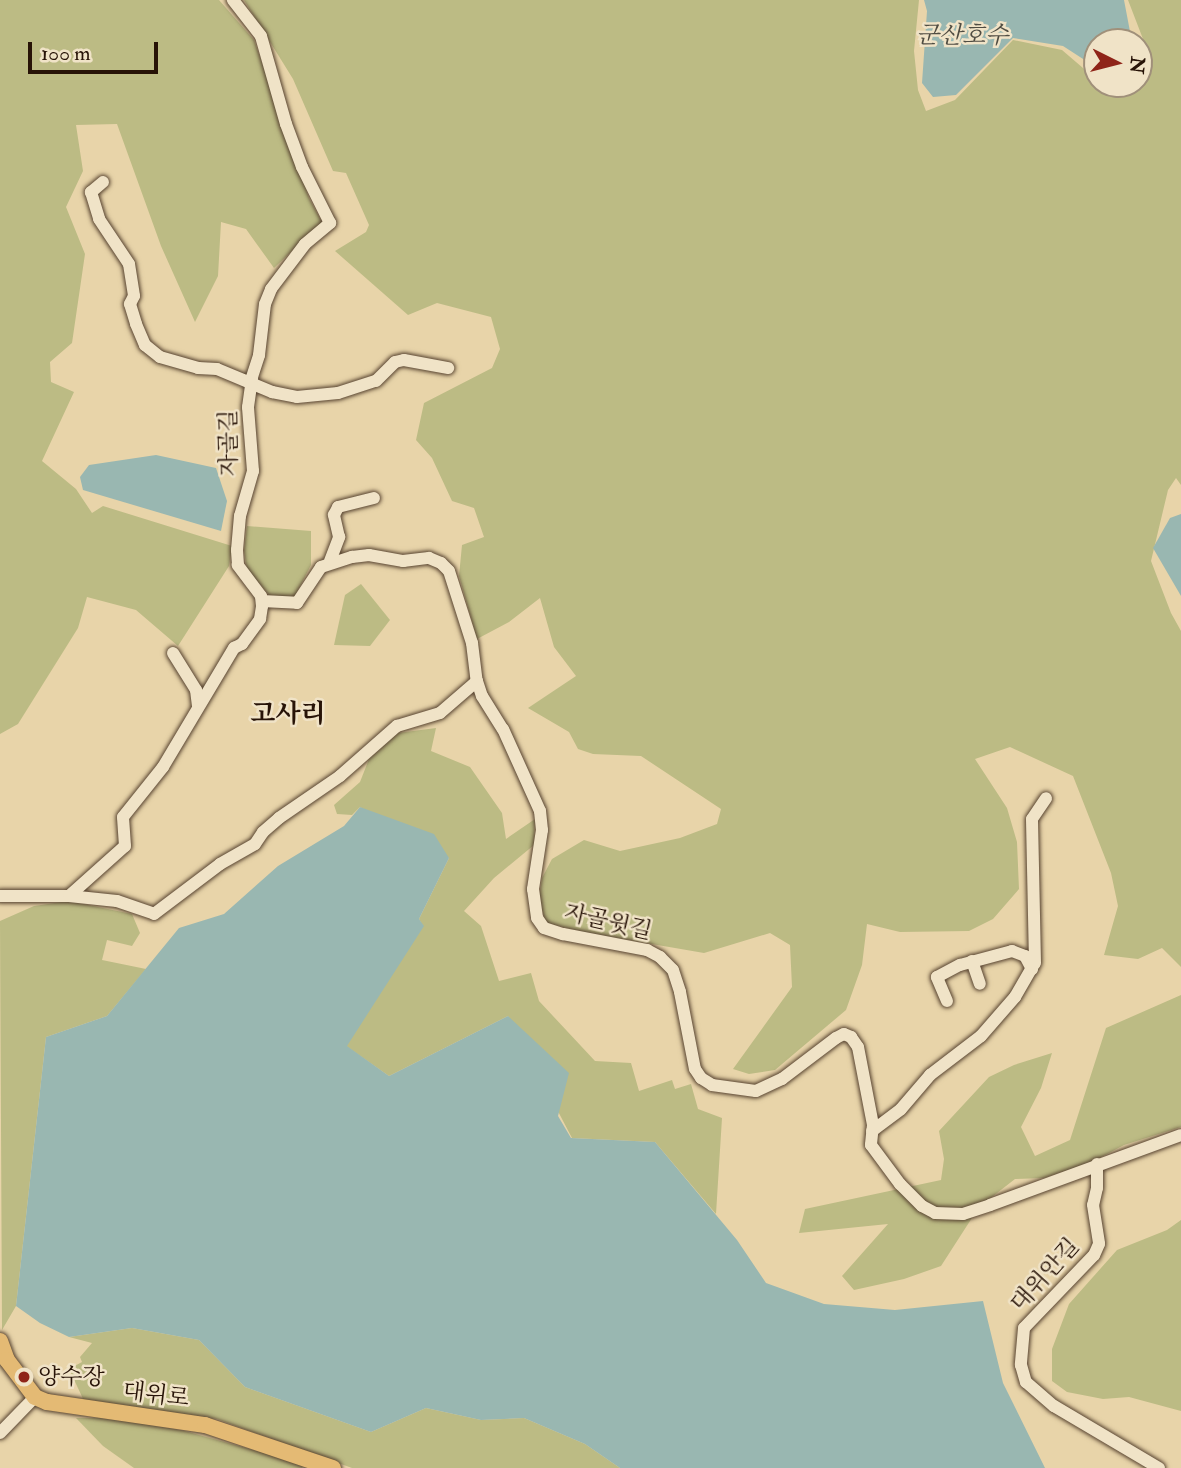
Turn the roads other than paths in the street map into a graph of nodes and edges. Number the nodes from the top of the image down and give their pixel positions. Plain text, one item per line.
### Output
1 (233, 0) edge
2 (103, 182) dead end
3 (448, 368) dead end
4 (252, 383) junction
5 (374, 498) dead end
6 (330, 561) junction
7 (262, 601) junction
8 (173, 653) dead end
9 (477, 681) junction
10 (198, 708) junction
11 (1046, 798) dead end
12 (69, 895) junction
13 (0, 896) edge
14 (972, 961) junction
15 (1031, 969) junction
16 (980, 984) dead end
17 (947, 1001) dead end
18 (872, 1131) junction
19 (1181, 1135) edge
20 (1097, 1164) junction
21 (0, 1341) edge
22 (35, 1397) junction
23 (0, 1433) edge
24 (333, 1468) edge
25 (1159, 1468) edge

1 - 4 street, 자골길
2 - 4 street
3 - 4 street
4 - 7 street, 자골길
5 - 6 street
6 - 7 street
6 - 9 street, 자골윗길
7 - 10 street
8 - 10 street
9 - 12 street
9 - 18 street, 자골윗길
10 - 12 street
11 - 15 street
12 - 13 street
14 - 15 street
14 - 16 street
14 - 17 street
15 - 18 street
18 - 20 street, 자골윗길
19 - 20 street, 자골윗길
20 - 25 street, 대위안길
21 - 22 main road
22 - 23 street
22 - 24 main road, 대위로

